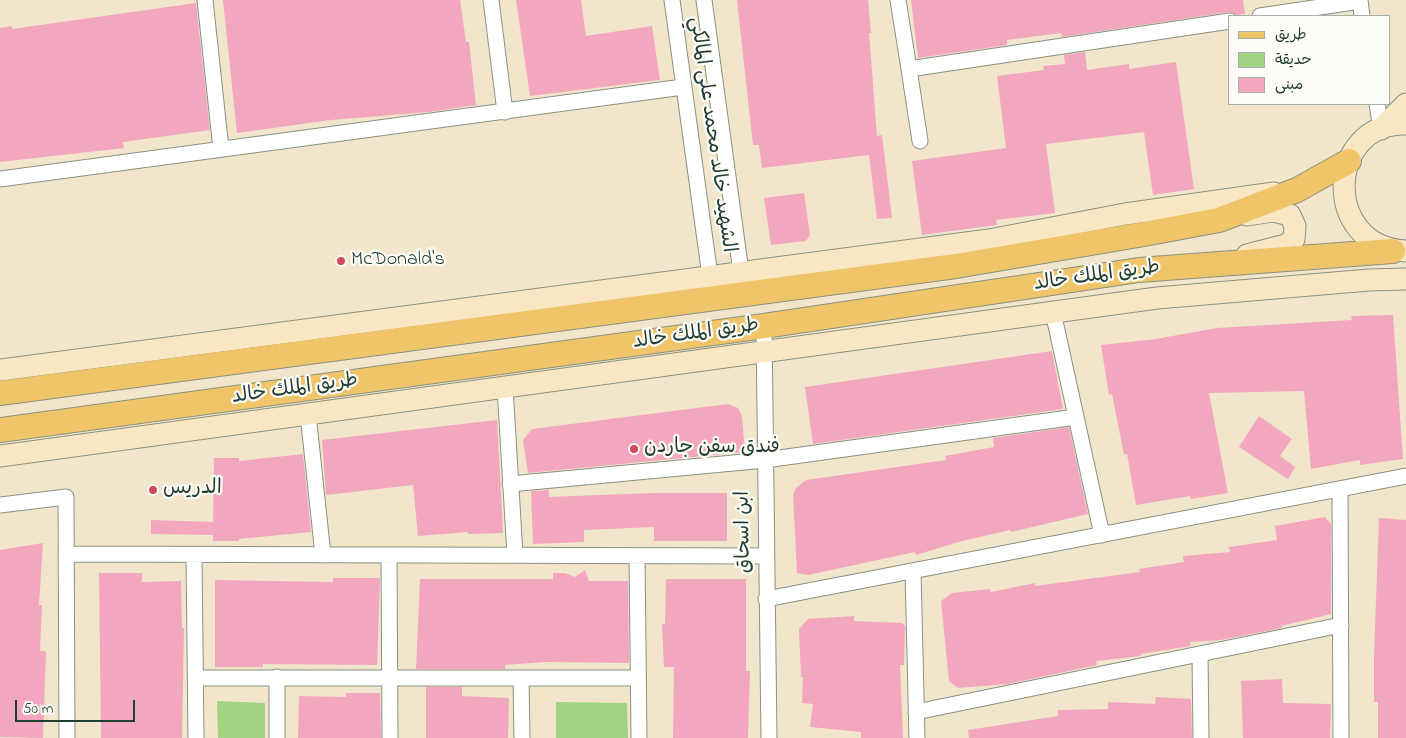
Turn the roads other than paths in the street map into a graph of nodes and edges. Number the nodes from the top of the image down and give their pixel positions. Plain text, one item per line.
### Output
1 (205, 0) edge
2 (491, 0) edge
3 (672, 0) edge
4 (704, 0) edge
5 (898, 0) edge
6 (1360, 6) edge
7 (1270, 15) edge
8 (1228, 21) edge
9 (909, 69) junction
10 (683, 87) junction
11 (1406, 104) edge
12 (1377, 105) edge
13 (505, 112) junction
14 (1406, 124) edge
15 (1381, 129) junction
16 (920, 141) dead end
17 (221, 149) junction
18 (1349, 160) junction
19 (0, 179) edge
20 (1297, 190) junction
21 (1220, 220) junction
22 (1400, 251) edge
23 (1215, 263) junction
24 (741, 272) junction
25 (710, 276) junction
26 (1406, 279) edge
27 (1054, 312) junction
28 (764, 326) junction
29 (764, 352) junction
30 (0, 370) edge
31 (505, 387) junction
32 (0, 393) edge
33 (308, 414) junction
34 (1076, 416) junction
35 (0, 430) edge
36 (0, 456) edge
37 (765, 460) junction
38 (1406, 476) edge
39 (510, 484) junction
40 (1340, 489) junction
41 (0, 505) edge
42 (1102, 535) junction
43 (66, 554) junction
44 (194, 554) junction
45 (323, 555) junction
46 (390, 555) junction
47 (515, 555) junction
48 (637, 556) junction
49 (765, 556) junction
50 (913, 571) junction
51 (766, 600) junction
52 (1341, 625) junction
53 (1200, 654) junction
54 (278, 677) junction
55 (196, 678) junction
56 (521, 678) junction
57 (638, 678) junction
58 (390, 679) junction
59 (916, 712) junction
60 (67, 738) edge
61 (196, 738) edge
62 (277, 738) edge
63 (390, 738) edge
64 (522, 738) edge
65 (639, 738) edge
66 (769, 738) edge
67 (917, 738) edge
68 (1201, 738) edge
69 (1341, 738) edge

1 - 17 street
2 - 13 street
3 - 10 street, الشهيد خالد محمد على المالكي
4 - 24 street, الشهيد خالد محمد على المالكي
5 - 9 street
6 - 7 street
8 - 9 street
9 - 16 street
10 - 13 street
10 - 25 street, الشهيد خالد محمد على المالكي
11 - 15 main road
12 - 15 street
13 - 17 street
14 - 15 main road
15 - 18 main road
17 - 19 street
18 - 20 main road, طريق الملك خالد
18 - 22 main road
20 - 21 main road, طريق الملك خالد
20 - 24 main road
21 - 23 main road
21 - 32 main road, طريق الملك خالد
22 - 23 main road, طريق الملك خالد
23 - 28 main road, طريق الملك خالد
24 - 25 main road
25 - 30 main road
26 - 27 main road
27 - 29 main road
27 - 34 street
28 - 29 street, ابن اسحاق
28 - 35 main road, طريق الملك خالد
29 - 31 main road
29 - 37 street, ابن اسحاق
31 - 33 main road
31 - 39 street
33 - 36 main road
33 - 45 street
34 - 37 street
34 - 42 street
37 - 39 street
37 - 49 street, ابن اسحاق
38 - 40 street
39 - 47 street
40 - 42 street
40 - 52 street
41 - 43 street
42 - 50 street
43 - 44 street
43 - 60 street
44 - 45 street
44 - 55 street
45 - 46 street
46 - 47 street
46 - 58 street
47 - 48 street
48 - 49 street
48 - 57 street
49 - 51 street, ابن اسحاق
50 - 51 street
50 - 59 street
51 - 66 street, ابن اسحاق
52 - 53 street
52 - 69 street
53 - 59 street
53 - 68 street
54 - 55 street
54 - 58 street
54 - 62 street
55 - 61 street
56 - 57 street
56 - 58 street
56 - 64 street
57 - 65 street
58 - 63 street
59 - 67 street

